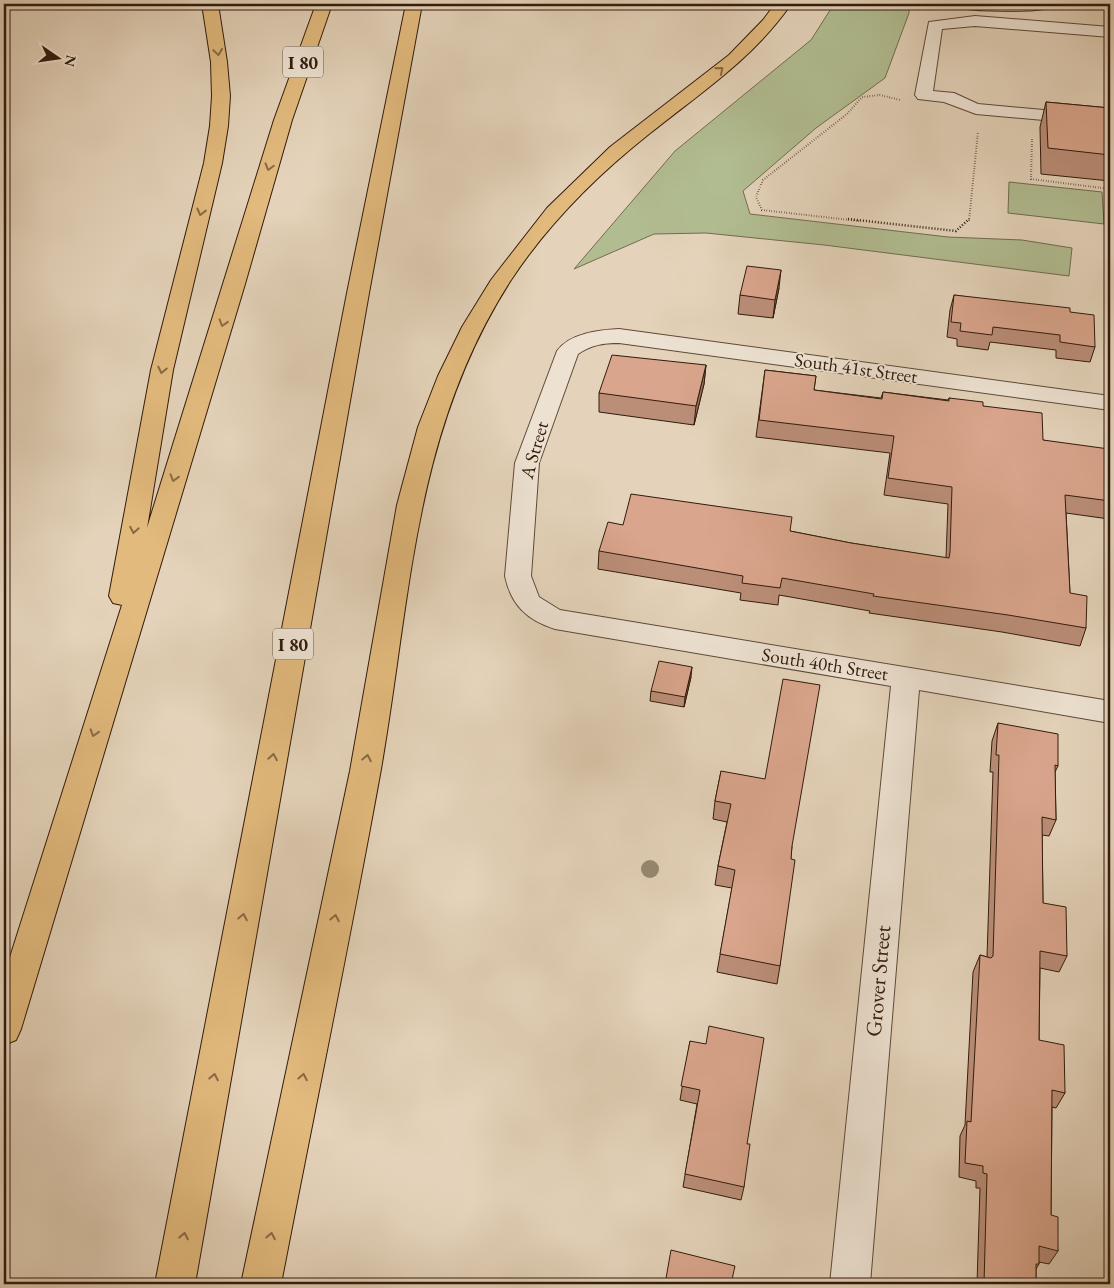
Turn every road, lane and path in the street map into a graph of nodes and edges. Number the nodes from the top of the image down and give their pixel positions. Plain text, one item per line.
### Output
1 (210, 4) edge
2 (309, 4) edge
3 (324, 4) edge
4 (414, 4) edge
5 (783, 4) edge
6 (953, 4) edge
7 (1053, 4) edge
8 (1110, 32) edge
9 (904, 102) dead end
10 (976, 109) junction
11 (1032, 113) junction
12 (283, 120) junction
13 (1110, 121) edge
14 (1110, 189) edge
15 (602, 336) joint
16 (1110, 402) edge
17 (540, 613) joint
18 (906, 677) junction
19 (102, 707) junction
20 (1110, 712) edge
21 (4, 1029) edge
22 (175, 1284) edge
23 (261, 1284) edge
24 (850, 1284) edge

1 -> 19 highway
2 - 12 highway
3 - 12 highway, I 80
22 -> 4 highway, I 80
23 -> 5 highway
6 - 7 lane
8 - 10 street
9 - 10 path
10 - 11 street
11 - 13 street
11 - 14 path
12 -> 19 highway, I 80
15 - 16 street, South 41st Street
15 - 17 street, A Street
17 - 18 street, South 40th Street
18 - 20 street, South 40th Street
18 - 24 street, Grover Street
19 -> 21 highway, I 80

